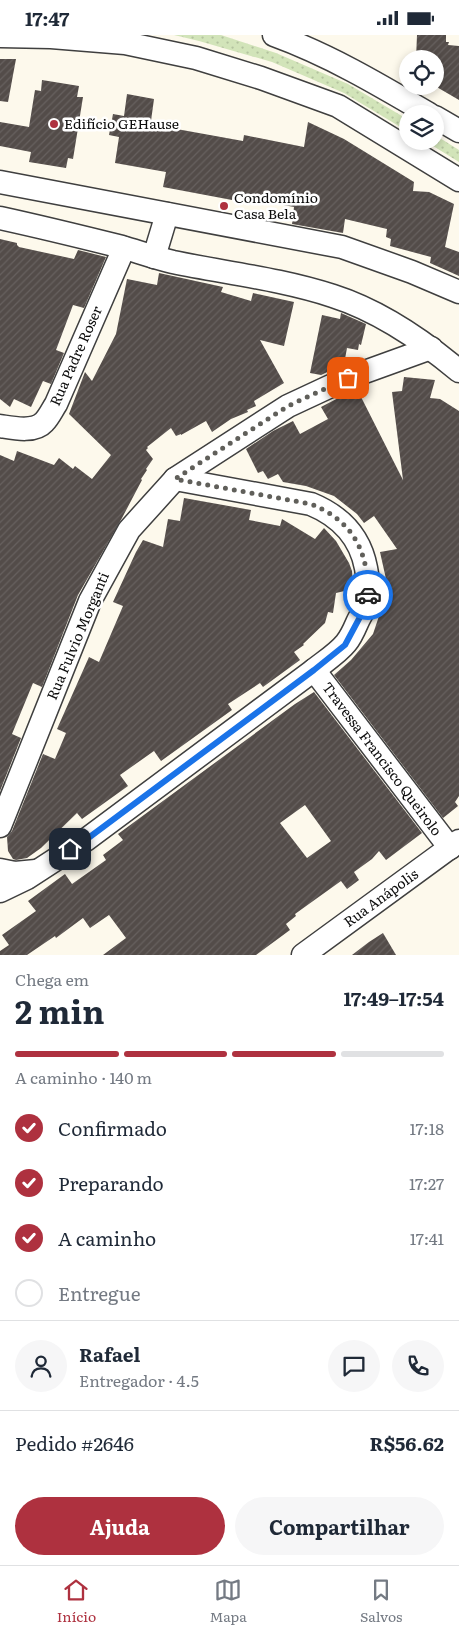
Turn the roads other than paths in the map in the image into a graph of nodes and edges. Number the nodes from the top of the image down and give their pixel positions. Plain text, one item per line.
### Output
1 (274, 35) edge
2 (0, 36) edge
3 (414, 105) edge
4 (444, 122) edge
5 (459, 131) edge
6 (459, 180) edge
7 (0, 183) edge
8 (167, 214) junction
9 (0, 219) edge
10 (124, 248) junction
11 (154, 257) junction
12 (459, 292) edge
13 (431, 347) junction
14 (459, 371) edge
15 (0, 426) edge
16 (175, 479) junction
17 (314, 670) junction
18 (0, 826) edge
19 (454, 844) edge
20 (0, 870) edge
21 (37, 871) junction
22 (0, 891) edge
23 (303, 955) edge

1 - 3 street
2 - 6 street
4 - 5 street
7 - 8 street
8 - 11 street
8 - 12 street
9 - 10 street
10 - 11 street
10 - 15 street, Rua Padre Roser
11 - 13 street
13 - 14 street
13 - 16 street, Rua Fulvio Morganti
16 - 17 street
16 - 18 street, Rua Fulvio Morganti
17 - 19 street, Travessa Francisco Queirolo
17 - 21 street
19 - 23 street, Rua Anápolis
20 - 21 street
21 - 22 street

